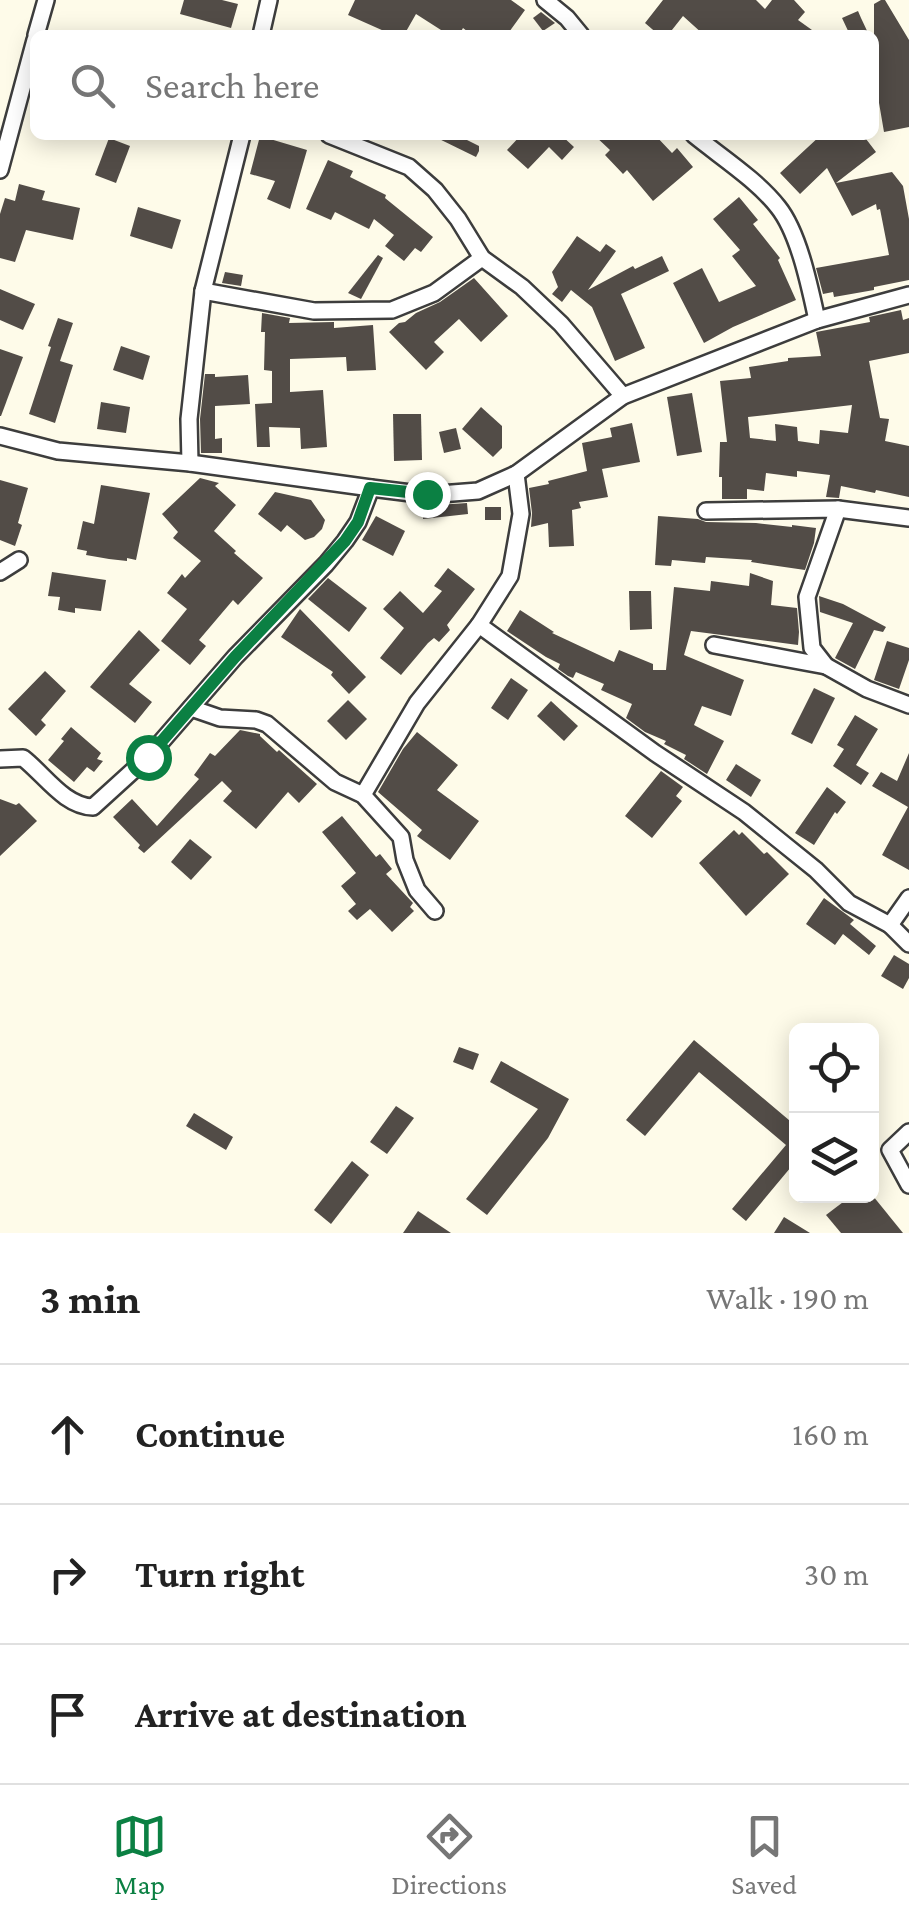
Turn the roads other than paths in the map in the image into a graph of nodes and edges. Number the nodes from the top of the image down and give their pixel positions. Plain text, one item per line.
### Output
1 (269, 0) edge
2 (545, 0) edge
3 (42, 1) edge
4 (37, 30) edge
5 (262, 30) edge
6 (577, 30) edge
7 (30, 60) edge
8 (241, 140) edge
9 (342, 140) edge
10 (700, 140) edge
11 (0, 170) edge
12 (482, 258) junction
13 (204, 291) junction
14 (909, 295) edge
15 (817, 320) junction
16 (623, 396) junction
17 (0, 436) edge
18 (190, 463) junction
19 (516, 474) junction
20 (370, 488) junction
21 (838, 508) junction
22 (706, 512) dead end
23 (909, 518) edge
24 (18, 560) dead end
25 (0, 572) edge
26 (479, 625) junction
27 (714, 644) dead end
28 (826, 666) junction
29 (909, 705) edge
30 (191, 708) junction
31 (0, 760) edge
32 (362, 794) junction
33 (909, 898) edge
34 (435, 911) dead end
35 (890, 926) junction
36 (909, 944) edge
37 (909, 1132) edge
38 (909, 1185) edge

1 - 5 street
2 - 6 street
3 - 4 street
7 - 11 street
8 - 13 street
9 - 12 street
10 - 15 street
12 - 13 street
12 - 16 street
13 - 18 street
14 - 15 street
15 - 16 street
16 - 19 street
17 - 18 street
18 - 20 street
19 - 20 street
19 - 26 street
20 - 30 street
21 - 22 street
21 - 23 street
21 - 28 street
24 - 25 street
26 - 32 street
26 - 35 street
27 - 28 street
28 - 29 street
30 - 31 street
30 - 32 street
32 - 34 street
33 - 35 street
35 - 36 street
37 - 38 street

